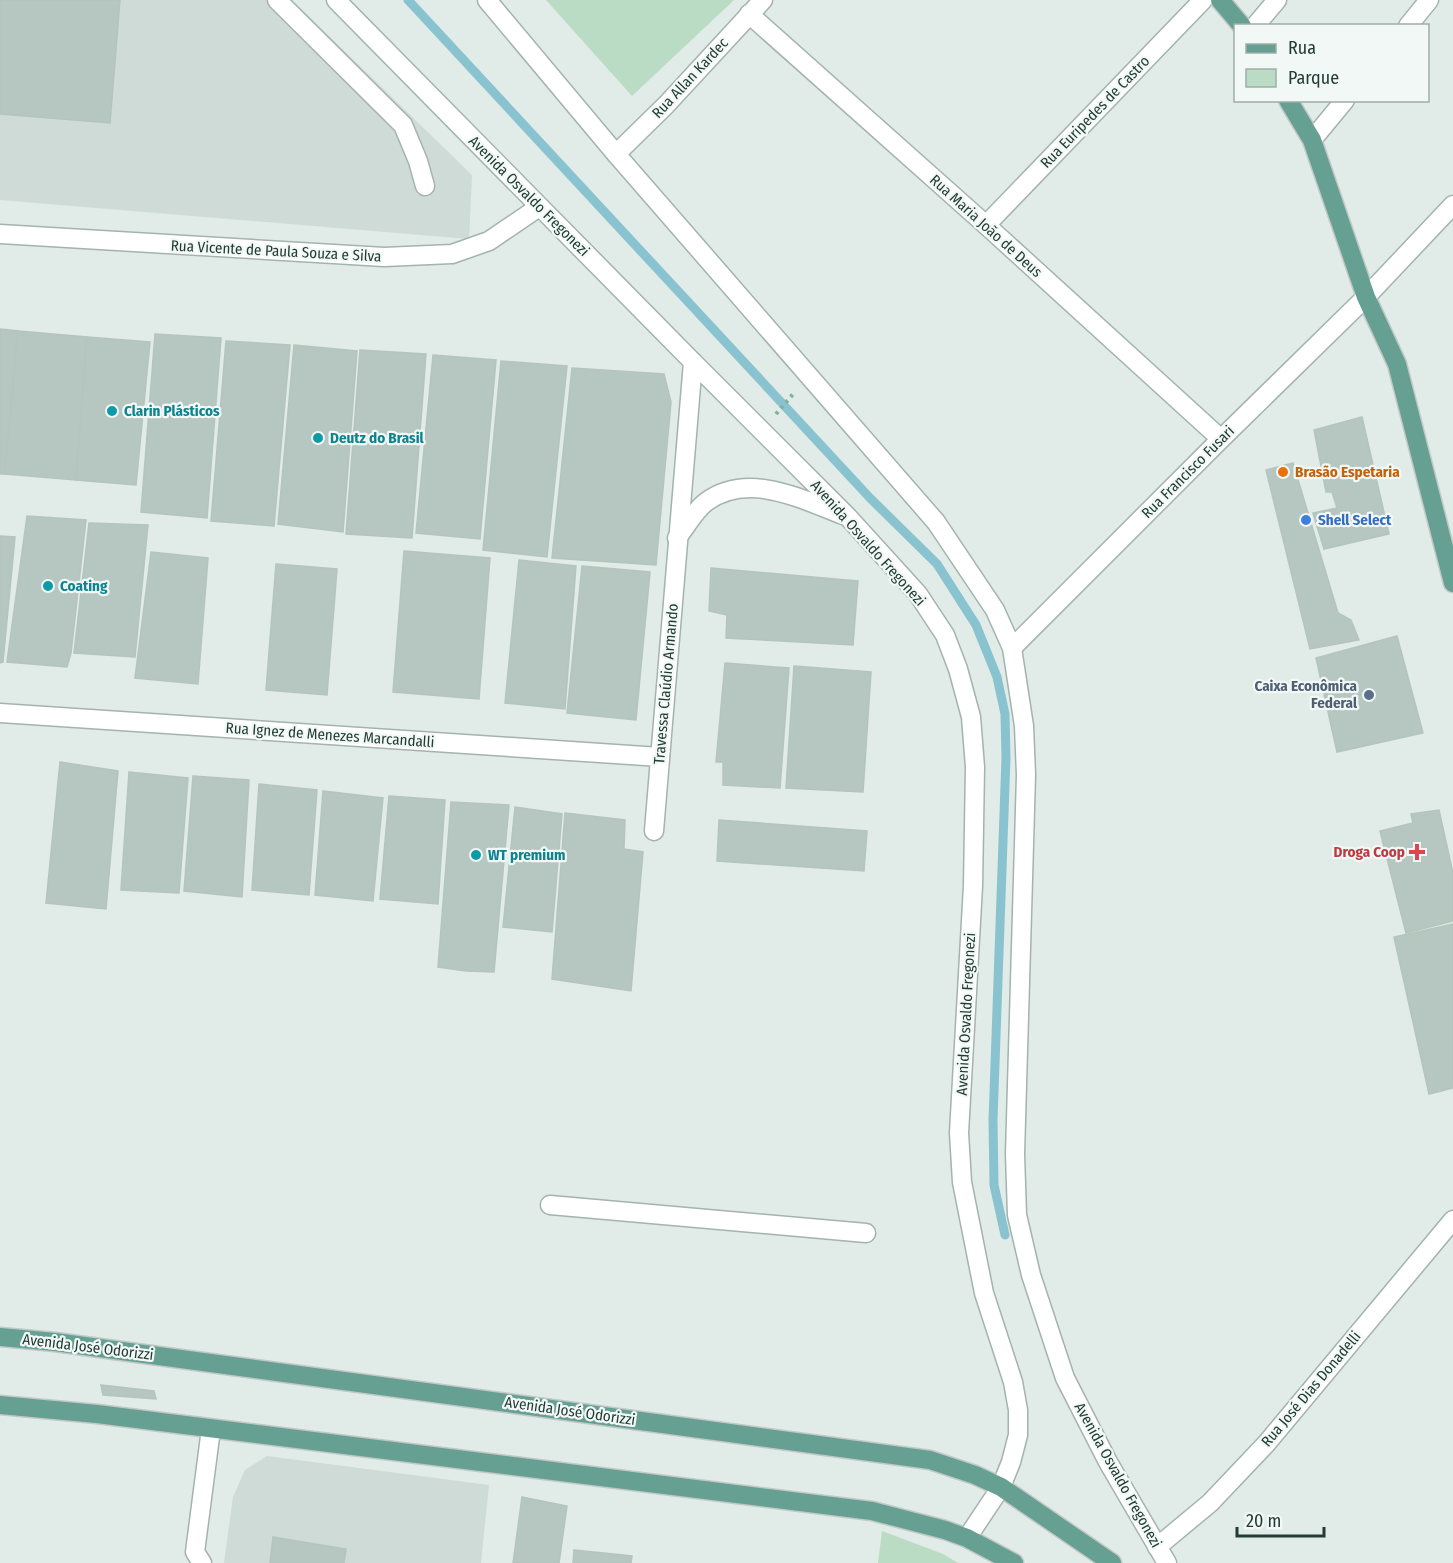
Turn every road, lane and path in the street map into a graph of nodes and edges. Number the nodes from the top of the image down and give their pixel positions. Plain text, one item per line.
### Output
1 (277, 0) edge
2 (336, 0) edge
3 (487, 0) edge
4 (763, 0) edge
5 (1203, 0) edge
6 (1220, 0) edge
7 (1277, 0) edge
8 (1429, 0) edge
9 (749, 14) junction
10 (1240, 24) edge
11 (1257, 24) edge
12 (1410, 24) edge
13 (1289, 102) edge
14 (1343, 102) edge
15 (1312, 140) junction
16 (616, 154) junction
17 (424, 186) dead end
18 (1453, 205) edge
19 (539, 207) junction
20 (986, 225) junction
21 (0, 234) edge
22 (1366, 297) junction
23 (693, 362) junction
24 (795, 393) dead end
25 (776, 414) dead end
26 (1221, 439) junction
27 (848, 516) junction
28 (677, 538) junction
29 (1453, 583) edge
30 (1012, 648) junction
31 (0, 714) edge
32 (660, 757) junction
33 (654, 831) dead end
34 (550, 1205) dead end
35 (1453, 1220) edge
36 (866, 1233) dead end
37 (0, 1337) edge
38 (0, 1405) edge
39 (211, 1429) junction
40 (1001, 1487) junction
41 (967, 1538) junction
42 (1157, 1547) junction
43 (202, 1563) edge
44 (1014, 1563) edge
45 (1112, 1563) edge
46 (1167, 1563) edge

1 - 17 street
2 - 19 street, Avenida Osvaldo Fregonezi
3 - 16 street, Avenida Osvaldo Fregonezi
4 - 9 street, Rua Allan Kardec
5 - 20 street, Rua Euripedes de Castro
6 - 10 main road
7 - 11 street
8 - 12 street
9 - 16 street, Rua Allan Kardec
9 - 20 street, Rua Maria João de Deus
13 - 15 main road
14 - 15 street
15 - 22 main road
16 - 30 street, Avenida Osvaldo Fregonezi
18 - 22 street, Rua Francisco Fusari
19 - 21 street, Rua Vicente de Paula Souza e Silva
19 - 23 street, Avenida Osvaldo Fregonezi
20 - 26 street, Rua Maria João de Deus
22 - 26 street, Rua Francisco Fusari
22 - 29 main road
23 - 27 street, Avenida Osvaldo Fregonezi
23 - 28 street, Travessa Claúdio Armando
24 - 25 path
26 - 30 street, Rua Francisco Fusari
27 - 28 street
27 - 40 street, Avenida Osvaldo Fregonezi
28 - 32 street, Travessa Claúdio Armando
30 - 42 street, Avenida Osvaldo Fregonezi
31 - 32 street, Rua Ignez de Menezes Marcandalli
32 - 33 street, Travessa Claúdio Armando
34 - 36 street
35 - 42 street, Rua José Dias Donadelli
37 - 40 main road, Avenida José Odorizzi
38 - 39 main road
39 - 41 main road
39 - 43 street
40 - 41 street, Avenida Osvaldo Fregonezi
40 - 45 main road, Avenida José Odorizzi
41 - 44 main road
42 - 46 street, Avenida Osvaldo Fregonezi

